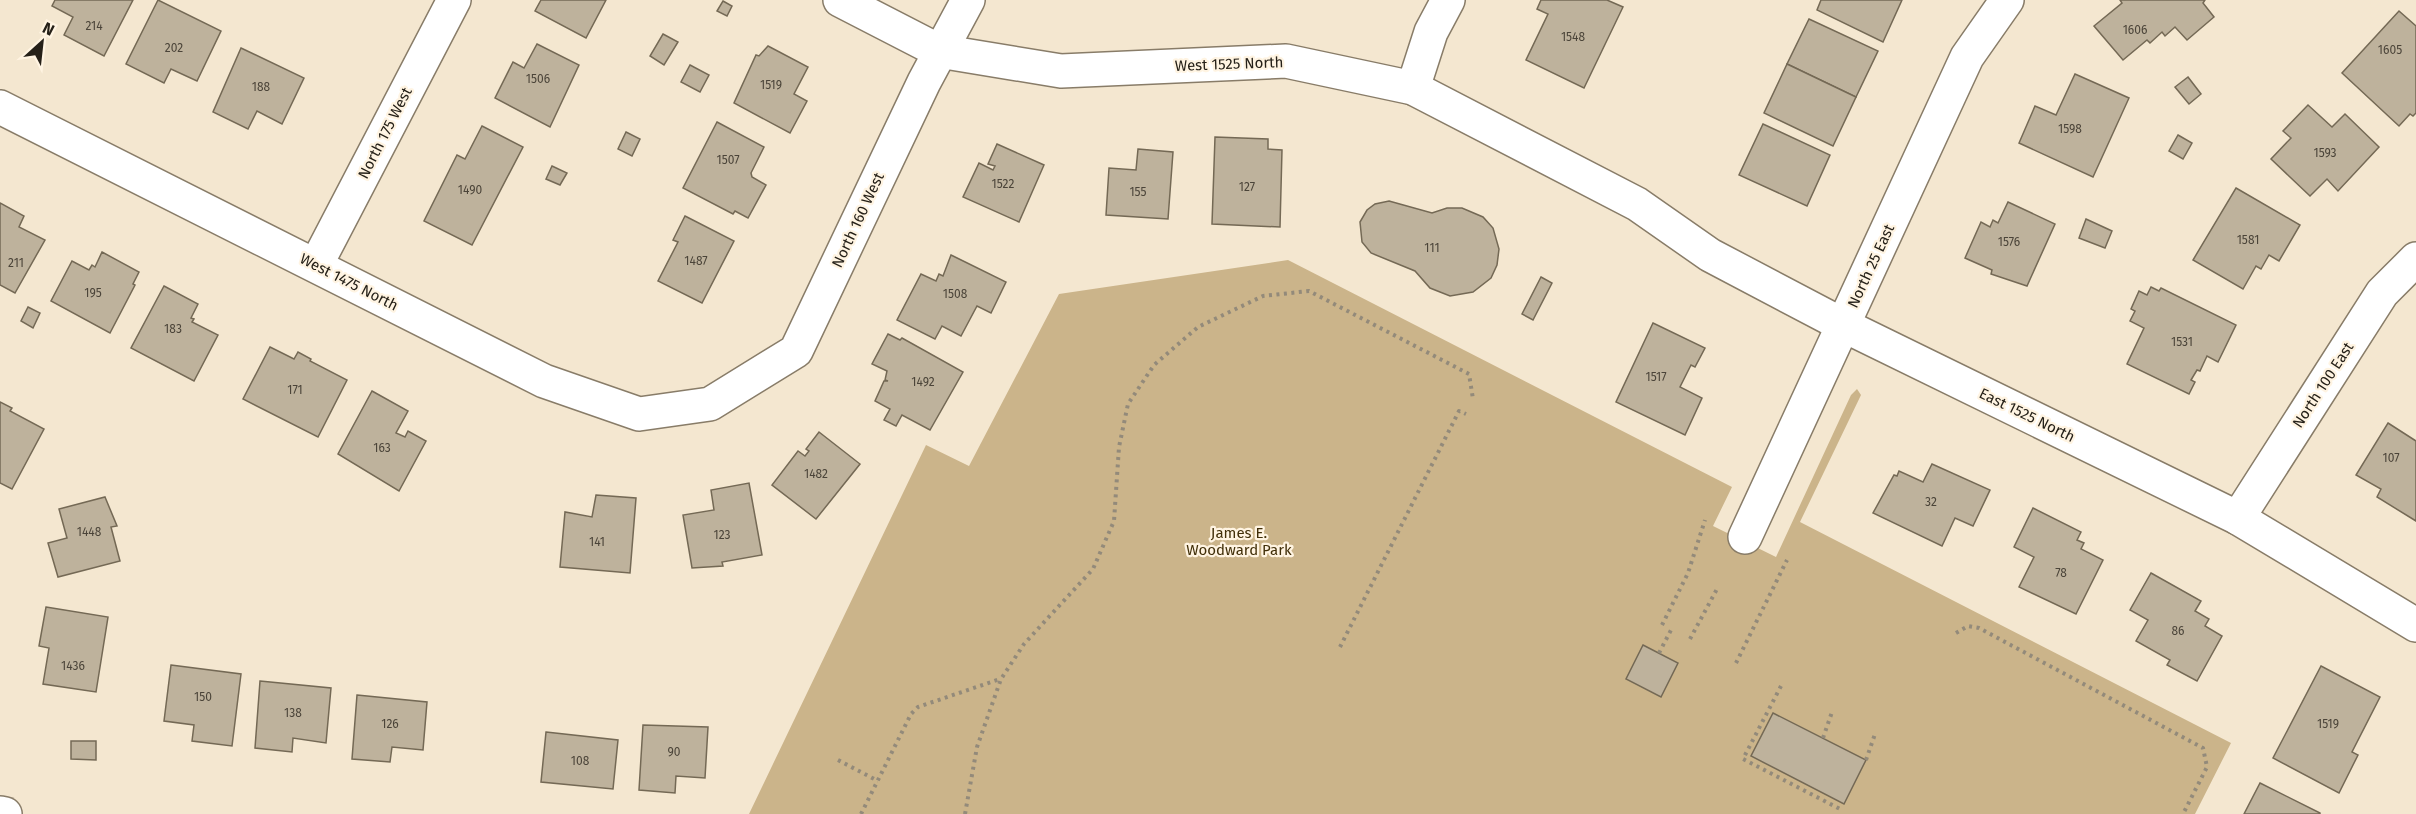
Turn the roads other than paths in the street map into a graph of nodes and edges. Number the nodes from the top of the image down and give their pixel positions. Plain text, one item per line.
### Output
1 (454, 0) edge
2 (840, 0) edge
3 (968, 0) edge
4 (1448, 0) edge
5 (2007, 0) edge
6 (939, 51) junction
7 (1413, 88) junction
8 (0, 107) edge
9 (1637, 204) joint
10 (2416, 259) edge
11 (316, 265) junction
12 (1844, 325) junction
13 (710, 404) joint
14 (2238, 518) junction
15 (1745, 537) dead end
16 (2416, 626) edge
17 (0, 813) edge
18 (5, 814) edge

1 - 11 street, North 175 West
2 - 6 street, West 1525 North
3 - 6 street, North 160 West
4 - 7 street
5 - 12 street, North 25 East
6 - 7 street, West 1525 North
6 - 13 street, North 160 West
7 - 9 street, West 1525 North
8 - 11 street, West 1475 North
9 - 12 street, East 1525 North
10 - 14 street, North 100 East
11 - 13 street, West 1475 North
12 - 14 street, East 1525 North
12 - 15 street, North 25 East
14 - 16 street, East 1525 North
17 - 18 street

